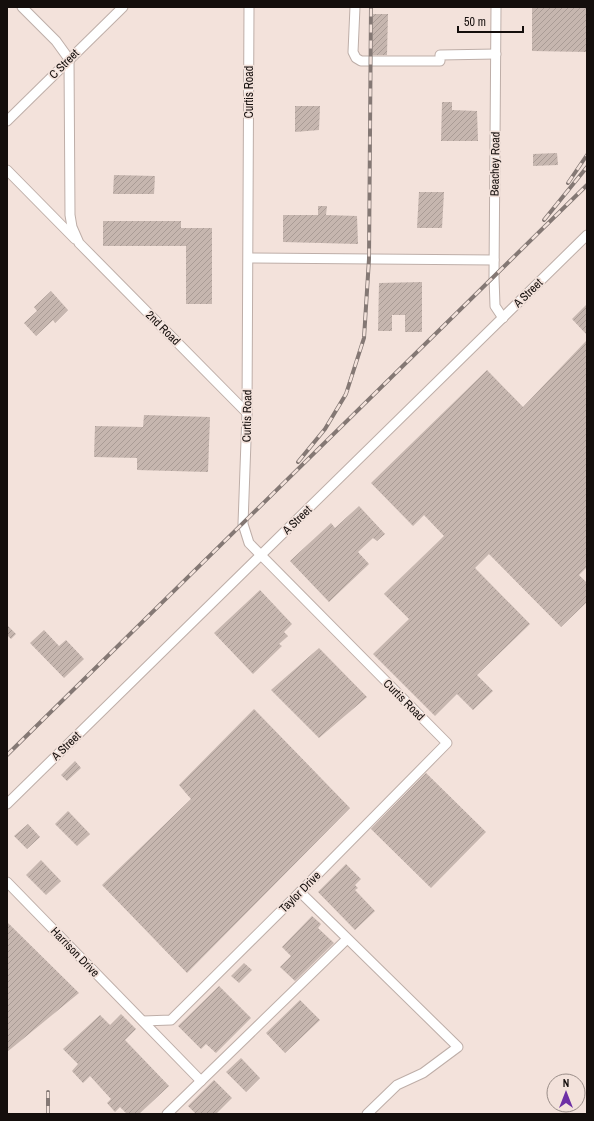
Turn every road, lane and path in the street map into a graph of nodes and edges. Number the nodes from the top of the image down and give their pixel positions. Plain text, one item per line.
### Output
1 (22, 7) edge
2 (123, 7) edge
3 (249, 7) edge
4 (355, 7) edge
5 (496, 7) edge
6 (496, 54) junction
7 (69, 59) junction
8 (7, 121) edge
9 (7, 170) edge
10 (587, 235) edge
11 (79, 243) junction
12 (249, 258) junction
13 (494, 260) junction
14 (503, 318) junction
15 (247, 413) junction
16 (260, 556) junction
17 (447, 743) joint
18 (7, 804) edge
19 (7, 882) edge
20 (300, 892) junction
21 (348, 939) junction
22 (143, 1021) junction
23 (201, 1081) junction
24 (168, 1114) edge
25 (367, 1114) edge

1 - 7 street
2 - 7 street, C Street
3 - 12 street, Curtis Road
4 - 6 street
5 - 6 street, Beachey Road
6 - 13 street, Beachey Road
7 - 8 street, C Street
7 - 11 street, 2nd Road
9 - 11 street, 2nd Road
10 - 14 street, A Street
11 - 15 street, 2nd Road
12 - 13 street
12 - 15 street, Curtis Road
13 - 14 street, Beachey Road
14 - 16 street, A Street
15 - 16 street, Curtis Road
16 - 17 street, Curtis Road
16 - 18 street, A Street
17 - 20 street, Taylor Drive
19 - 22 street, Harrison Drive
20 - 21 street
20 - 22 street, Taylor Drive
21 - 23 street
21 - 25 street
22 - 23 street, Harrison Drive
23 - 24 street

